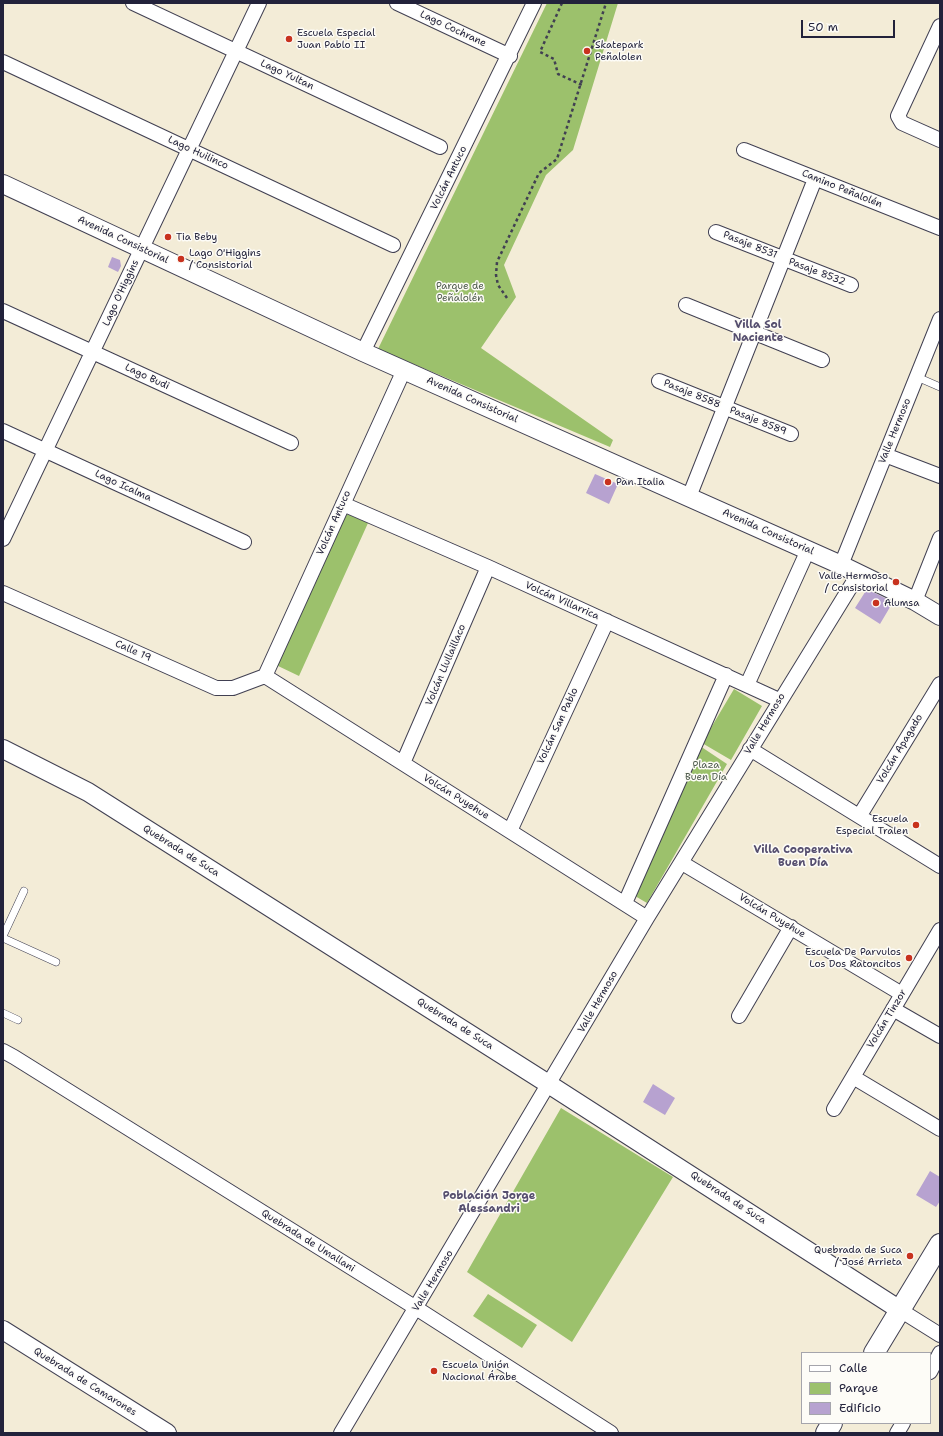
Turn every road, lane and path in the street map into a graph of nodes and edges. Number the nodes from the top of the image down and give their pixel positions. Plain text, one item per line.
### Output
1 (133, 3) edge
2 (259, 3) edge
3 (397, 3) edge
4 (534, 3) edge
5 (562, 3) edge
6 (606, 3) edge
7 (940, 26) edge
8 (937, 42) edge
9 (236, 52) junction
10 (510, 56) junction
11 (3, 62) edge
12 (582, 84) junction
13 (940, 140) edge
14 (440, 147) dead end
15 (190, 149) junction
16 (744, 150) dead end
17 (815, 179) junction
18 (3, 184) edge
19 (940, 228) edge
20 (716, 232) dead end
21 (393, 245) dead end
22 (142, 249) junction
23 (784, 259) junction
24 (851, 285) dead end
25 (507, 298) dead end
26 (686, 306) dead end
27 (3, 310) edge
28 (940, 319) edge
29 (754, 333) junction
30 (935, 345) edge
31 (93, 352) junction
32 (363, 352) junction
33 (822, 360) dead end
34 (404, 370) junction
35 (917, 377) junction
36 (659, 381) dead end
37 (940, 387) edge
38 (724, 408) junction
39 (3, 431) edge
40 (791, 434) dead end
41 (291, 443) dead end
42 (45, 450) junction
43 (885, 455) junction
44 (940, 476) edge
45 (689, 497) junction
46 (343, 504) junction
47 (940, 538) edge
48 (3, 540) edge
49 (244, 542) dead end
50 (808, 550) junction
51 (841, 565) junction
52 (488, 567) junction
53 (858, 573) junction
54 (3, 593) edge
55 (915, 602) junction
56 (940, 616) edge
57 (607, 621) junction
58 (726, 675) junction
59 (265, 676) junction
60 (940, 684) edge
61 (747, 685) junction
62 (779, 700) junction
63 (3, 749) edge
64 (750, 750) junction
65 (403, 763) junction
66 (860, 815) junction
67 (510, 831) junction
68 (682, 862) junction
69 (940, 866) edge
70 (24, 891) dead end
71 (625, 903) junction
72 (648, 918) junction
73 (791, 928) junction
74 (939, 932) edge
75 (3, 937) edge
76 (56, 962) dead end
77 (902, 994) junction
78 (893, 1009) junction
79 (3, 1013) edge
80 (739, 1016) dead end
81 (18, 1020) dead end
82 (940, 1036) edge
83 (3, 1051) edge
84 (853, 1077) junction
85 (550, 1085) junction
86 (834, 1109) dead end
87 (940, 1129) edge
88 (940, 1244) edge
89 (416, 1308) junction
90 (900, 1310) junction
91 (3, 1330) edge
92 (940, 1335) edge
93 (875, 1352) edge
94 (940, 1353) edge
95 (931, 1370) edge
96 (831, 1424) edge
97 (902, 1424) edge
98 (167, 1433) edge
99 (341, 1433) edge
100 (611, 1433) edge
101 (826, 1433) edge
102 (898, 1433) edge

1 - 9 street, Lago Yultan
2 - 9 street, Lago O'Higgins
3 - 10 street, Lago Cochrane
4 - 10 street, Volcán Antuco
5 - 12 path
6 - 12 path
7 - 8 street
8 - 13 street
9 - 14 street, Lago Yultan
9 - 15 street, Lago O'Higgins
10 - 32 street, Volcán Antuco
11 - 15 street, Lago Huilinco
12 - 25 path
15 - 21 street, Lago Huilinco
15 - 22 street, Lago O'Higgins
16 - 17 street, Camino Peñalolén
17 - 19 street, Camino Peñalolén
17 - 23 street
18 - 22 street, Avenida Consistorial
20 - 23 street, Pasaje 8531
22 - 31 street, Lago O'Higgins
22 - 32 street, Avenida Consistorial
23 - 24 street, Pasaje 8532
23 - 29 street
26 - 29 street
27 - 31 street, Lago Budi
28 - 30 street, Valle Hermoso
29 - 33 street
29 - 38 street
30 - 35 street, Valle Hermoso
31 - 41 street, Lago Budi
31 - 42 street, Lago O'Higgins
32 - 34 street, Avenida Consistorial
34 - 45 street, Avenida Consistorial
34 - 46 street, Volcán Antuco
35 - 37 lane
35 - 43 street, Valle Hermoso
36 - 38 street, Pasaje 8588
38 - 40 street, Pasaje 8589
38 - 45 street
39 - 42 street, Lago Icalma
42 - 48 street, Lago O'Higgins
42 - 49 street, Lago Icalma
43 - 44 street
43 - 51 street, Valle Hermoso
45 - 50 street, Avenida Consistorial
46 - 52 street, Volcán Villarrica
46 - 59 street, Volcán Antuco
47 - 55 street
50 - 51 street, Avenida Consistorial
50 - 61 street
51 - 53 street, Avenida Consistorial
52 - 57 street, Volcán Villarrica
52 - 65 street, Volcán Llullaillaco
53 - 55 street, Avenida Consistorial
53 - 62 street, Valle Hermoso
54 - 59 street, Calle 19
55 - 56 street, Avenida Consistorial
57 - 58 street, Volcán Villarrica
57 - 67 street, Volcán San Pablo
58 - 61 street, Volcán Villarrica
58 - 71 street
59 - 65 street, Volcán Puyehue
60 - 66 street, Volcán Apagado
61 - 62 street, Volcán Villarrica
62 - 64 street, Valle Hermoso
63 - 85 street, Quebrada de Suca
64 - 66 street
64 - 68 street, Valle Hermoso
65 - 67 street, Volcán Puyehue
66 - 69 street
67 - 71 street, Volcán Puyehue
68 - 72 street, Valle Hermoso
68 - 73 street, Volcán Puyehue
70 - 75 lane
71 - 72 street, Volcán Puyehue
72 - 85 street, Valle Hermoso
73 - 77 street, Volcán Puyehue
73 - 80 street
74 - 77 street, Volcán Tinzor
75 - 76 lane
77 - 78 street, Volcán Tinzor
78 - 82 street
78 - 84 street, Volcán Tinzor
79 - 81 lane
83 - 89 street, Quebrada de Umallani
84 - 86 street, Volcán Tinzor
84 - 87 street
85 - 89 street, Valle Hermoso
85 - 90 street, Quebrada de Suca
88 - 90 main road
89 - 99 street, Valle Hermoso
89 - 100 street, Quebrada de Umallani
90 - 92 street
90 - 93 main road
91 - 98 street, Quebrada de Camarones
94 - 95 street
96 - 101 main road
97 - 102 street

